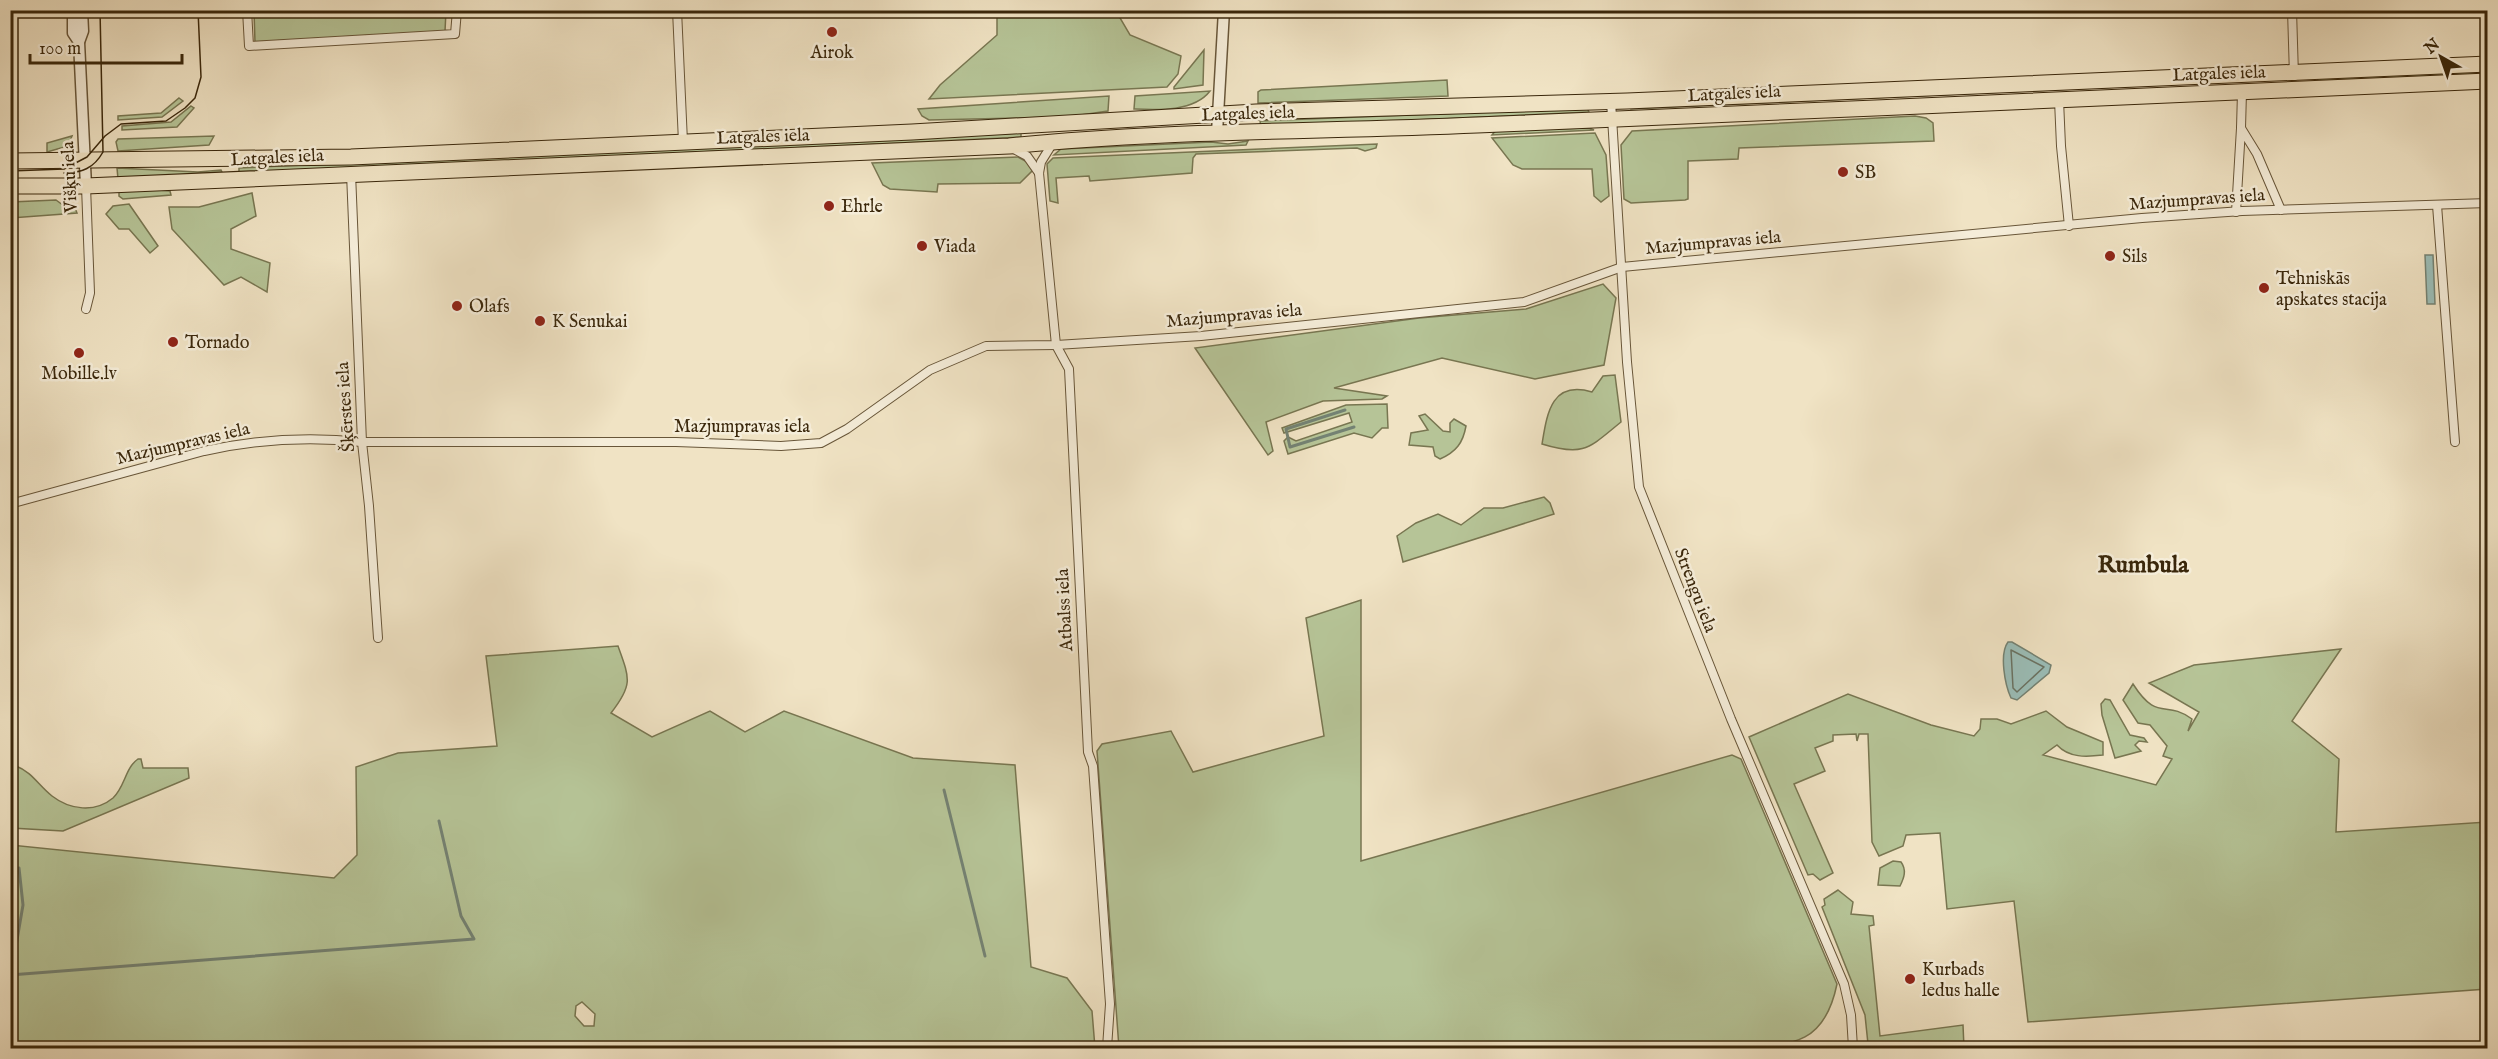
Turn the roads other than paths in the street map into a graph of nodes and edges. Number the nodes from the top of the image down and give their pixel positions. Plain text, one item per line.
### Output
1 (73, 10) edge
2 (82, 10) edge
3 (247, 10) edge
4 (457, 10) edge
5 (677, 10) edge
6 (1224, 10) edge
7 (2292, 10) edge
8 (79, 42) junction
9 (2487, 64) edge
10 (2294, 72) junction
11 (2487, 81) edge
12 (2295, 89) junction
13 (2242, 92) junction
14 (2059, 100) junction
15 (1611, 101) junction
16 (1218, 116) junction
17 (1612, 118) junction
18 (2241, 128) junction
19 (1217, 133) junction
20 (1054, 140) junction
21 (683, 142) junction
22 (1009, 146) junction
23 (84, 159) junction
24 (10, 161) edge
25 (351, 173) junction
26 (1039, 173) junction
27 (10, 186) edge
28 (86, 186) junction
29 (2487, 203) edge
30 (2437, 205) junction
31 (2281, 210) junction
32 (2236, 212) junction
33 (2069, 226) junction
34 (1622, 267) junction
35 (86, 309) dead end
36 (1056, 345) junction
37 (362, 442) junction
38 (2455, 442) dead end
39 (10, 504) edge
40 (378, 638) dead end
41 (1107, 1048) edge
42 (1853, 1048) edge

1 - 8 street, Višķu iela
2 - 8 street, Višķu iela
3 - 4 street
5 - 21 street
6 - 16 street
7 - 10 street
8 - 23 street, Višķu iela
9 - 10 highway, Latgales iela
10 - 12 street
10 - 15 highway, Latgales iela
11 - 12 highway, Latgales iela
12 - 13 highway, Latgales iela
13 - 14 highway, Latgales iela
13 - 18 street
14 - 17 highway, Latgales iela
14 - 33 street
15 - 16 highway, Latgales iela
15 - 17 street, Strengu iela
16 - 19 street
16 - 21 highway, Latgales iela
17 - 19 highway, Latgales iela
17 - 34 street, Strengu iela
18 - 31 street
18 - 32 street
19 - 20 highway, Latgales iela
20 - 22 highway, Latgales iela
20 - 26 street, Atbalss iela
21 - 23 highway, Latgales iela
22 - 25 highway, Latgales iela
22 - 26 street
23 - 24 highway, Latgales iela
23 - 28 street, Višķu iela
25 - 28 highway, Latgales iela
25 - 37 street, Šķērstes iela
26 - 36 street, Atbalss iela
27 - 28 highway, Latgales iela
28 - 35 street, Višķu iela
29 - 30 street, Mazjumpravas iela
30 - 31 street, Mazjumpravas iela
30 - 38 street
31 - 32 street, Mazjumpravas iela
32 - 33 street, Mazjumpravas iela
33 - 34 street, Mazjumpravas iela
34 - 36 street, Mazjumpravas iela
34 - 42 street, Strengu iela
36 - 37 street, Mazjumpravas iela
36 - 41 street, Atbalss iela
37 - 39 street, Mazjumpravas iela
37 - 40 street, Šķērstes iela

